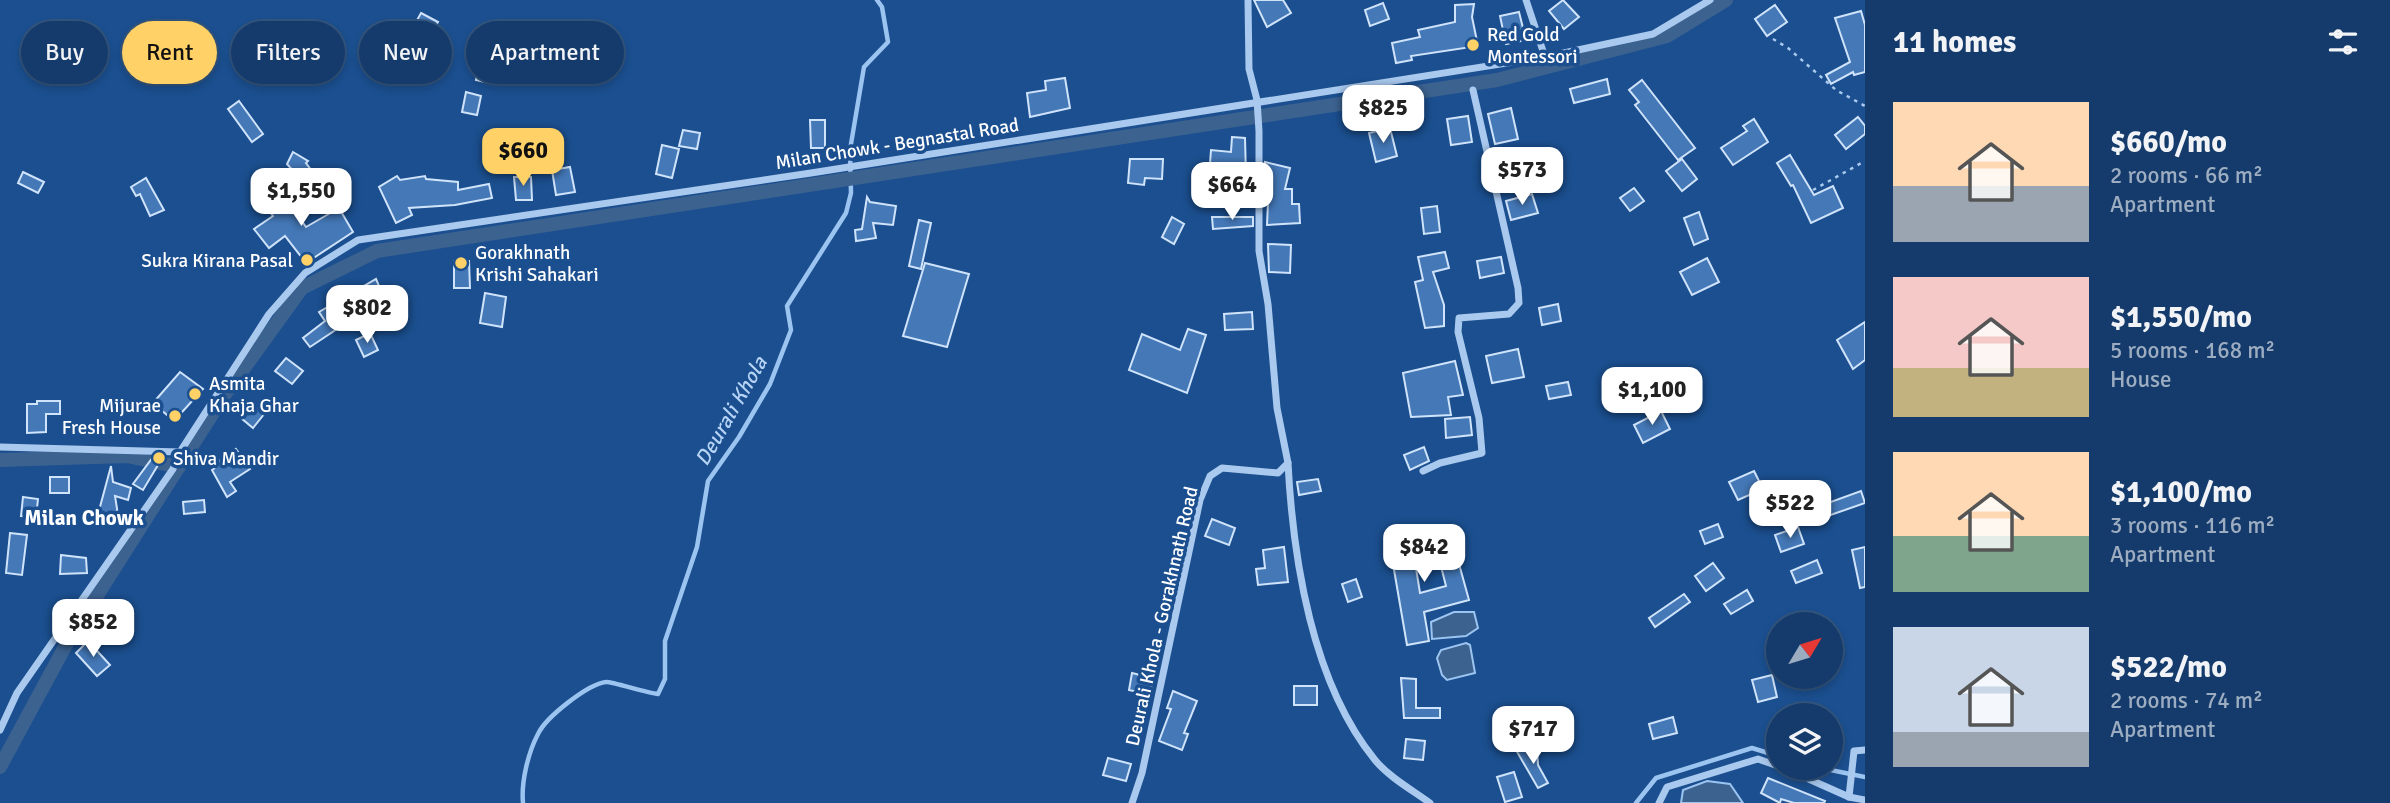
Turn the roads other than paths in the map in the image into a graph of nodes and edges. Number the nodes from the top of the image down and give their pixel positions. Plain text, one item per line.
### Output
1 (1248, 0) edge
2 (1526, 0) edge
3 (1710, 0) edge
4 (1545, 57) junction
5 (1473, 90) dead end
6 (1258, 104) junction
7 (0, 447) edge
8 (180, 452) junction
9 (1288, 463) junction
10 (1423, 471) dead end
11 (0, 730) edge
12 (1865, 750) edge
13 (1766, 762) edge
14 (1810, 780) edge
15 (1849, 797) junction
16 (1865, 800) edge
17 (1132, 803) edge
18 (1430, 803) edge
19 (1659, 803) edge

1 - 6 street
2 - 4 street
3 - 4 street, Milan Chowk - Begnastal Road
4 - 6 street, Milan Chowk - Begnastal Road
5 - 10 street
6 - 8 street, Milan Chowk - Begnastal Road
6 - 9 street
7 - 8 street
8 - 11 street, Milan Chowk - Begnastal Road
9 - 17 street, Deurali Khola - Gorakhnath Road
9 - 18 street
12 - 15 street
13 - 19 street
14 - 15 street
15 - 16 street

